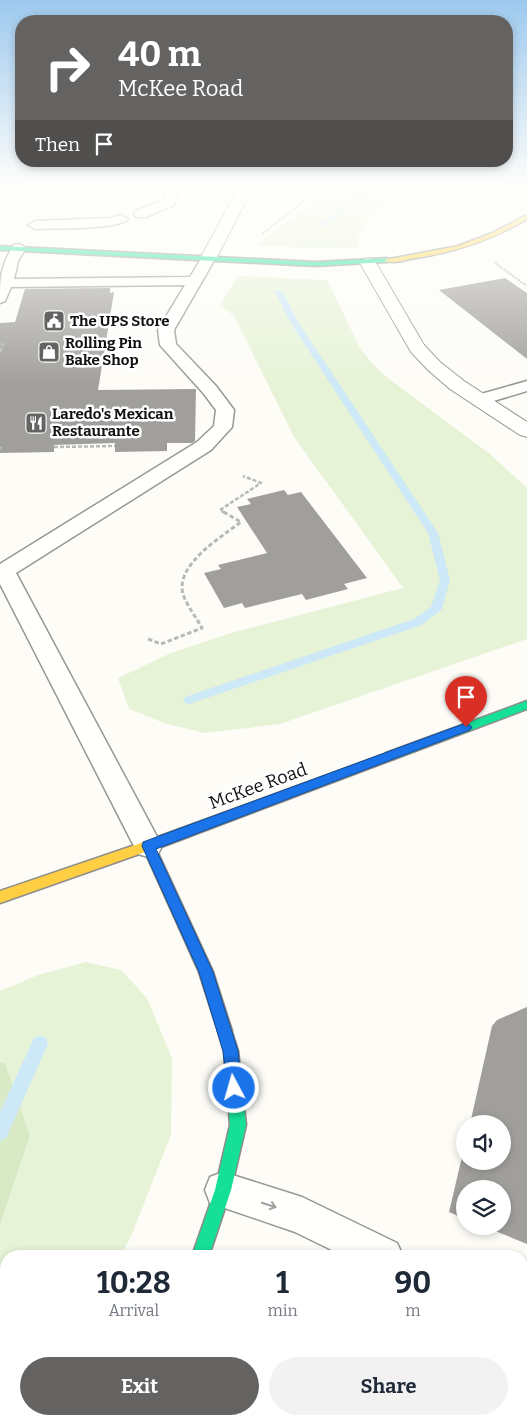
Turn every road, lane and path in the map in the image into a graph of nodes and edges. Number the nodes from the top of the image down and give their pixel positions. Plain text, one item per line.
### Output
1 (16, 254) edge
2 (135, 254) edge
3 (211, 254) edge
4 (432, 254) edge
5 (209, 257) junction
6 (491, 261) dead end
7 (368, 263) junction
8 (194, 281) junction
9 (3, 283) edge
10 (527, 286) edge
11 (0, 298) edge
12 (3, 343) dead end
13 (0, 352) edge
14 (527, 386) edge
15 (480, 400) junction
16 (527, 431) edge
17 (115, 446) dead end
18 (54, 447) dead end
19 (243, 476) dead end
20 (2, 572) edge
21 (148, 639) dead end
22 (527, 705) edge
23 (148, 846) junction
24 (0, 897) edge
25 (223, 1190) junction
26 (202, 1250) edge
27 (372, 1250) edge

1 - 9 lane
2 - 5 street
3 - 5 street
4 - 7 street
5 - 7 street
5 - 8 lane
6 - 10 path
7 - 15 street
8 - 9 lane
8 - 20 lane
9 - 11 lane
12 - 13 path
14 - 15 lane
15 - 16 street
17 - 18 path
19 - 21 path
20 - 23 lane
22 - 23 street, McKee Road
23 - 24 street, McKee Road
23 - 25 street
25 - 26 street
25 -> 27 lane

